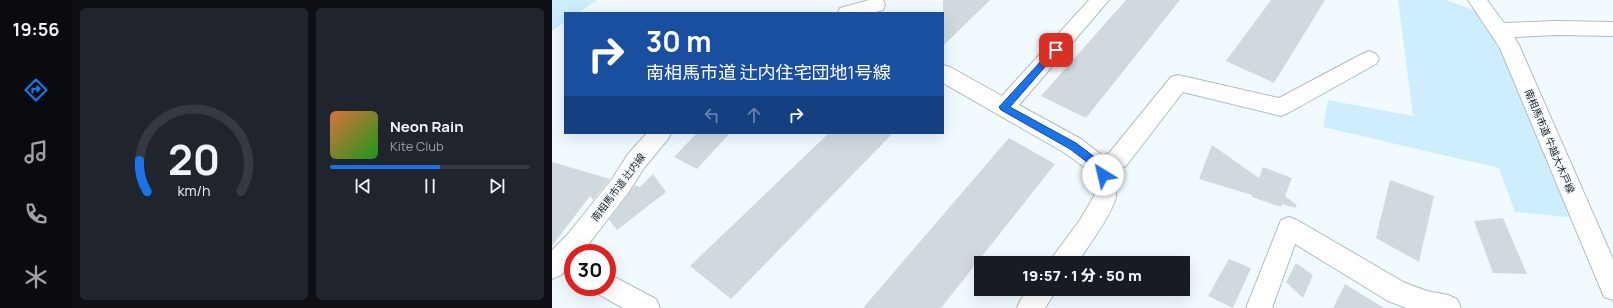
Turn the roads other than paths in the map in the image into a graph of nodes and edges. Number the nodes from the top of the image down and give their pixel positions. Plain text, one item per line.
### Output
1 (1100, 0) edge
2 (1477, 0) edge
3 (881, 6) edge
4 (852, 12) edge
5 (1613, 29) edge
6 (1498, 31) junction
7 (1369, 59) dead end
8 (944, 74) edge
9 (1004, 107) junction
10 (659, 134) edge
11 (1100, 167) junction
12 (1068, 256) edge
13 (559, 262) edge
14 (1613, 288) edge
15 (616, 290) edge
16 (1039, 296) edge
17 (647, 308) edge
18 (1030, 308) edge
19 (1259, 308) edge
20 (1448, 308) edge

1 - 9 street
2 - 6 street, 南相馬市道 牛越大木戸線
3 - 4 street
5 - 6 street
6 - 14 street, 南相馬市道 牛越大木戸線
7 - 11 street
8 - 9 street
9 - 11 street
10 - 13 street, 南相馬市道 辻内線
11 - 12 street
15 - 17 street
16 - 18 street
19 - 20 street

